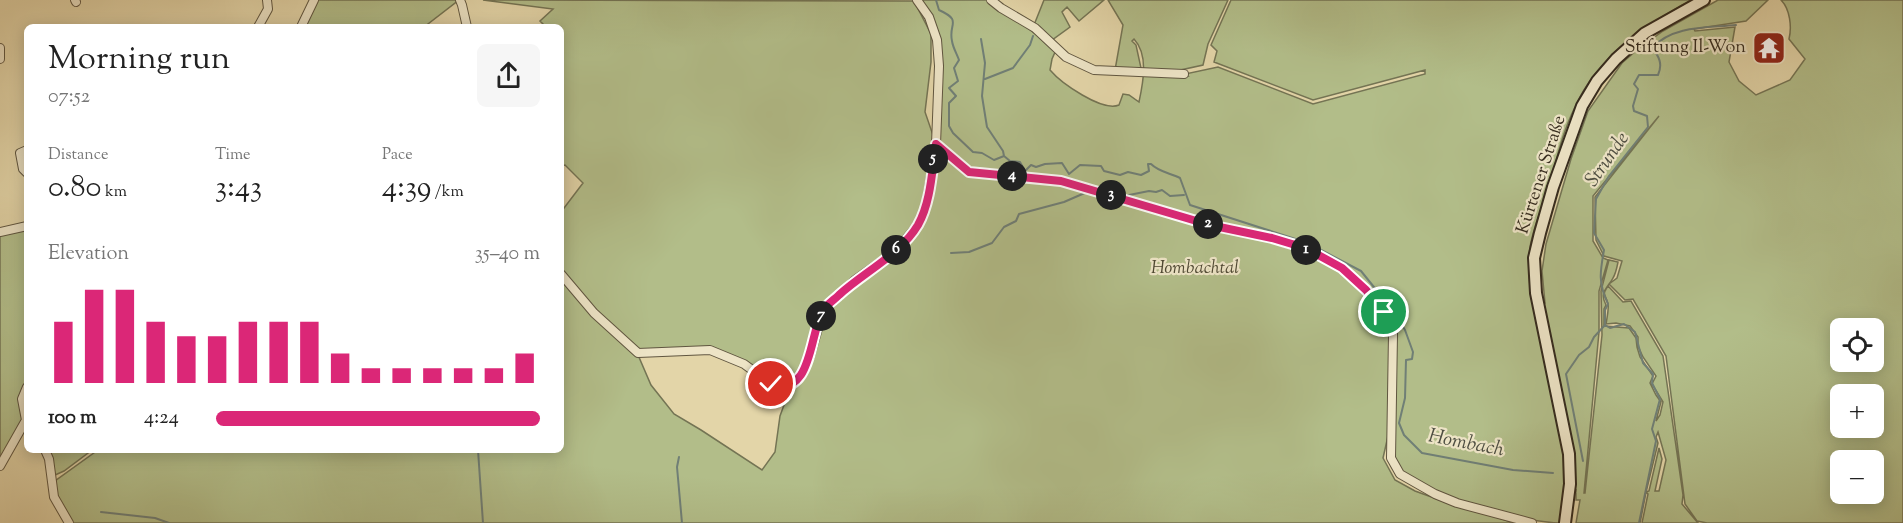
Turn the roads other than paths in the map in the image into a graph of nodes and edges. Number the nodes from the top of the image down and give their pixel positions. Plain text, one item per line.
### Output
1 (267, 0) edge
2 (314, 0) edge
3 (460, 0) edge
4 (917, 0) edge
5 (992, 0) edge
6 (1704, 0) edge
7 (260, 24) edge
8 (302, 24) edge
9 (465, 24) edge
10 (0, 48) edge
11 (0, 59) edge
12 (1184, 74) dead end
13 (936, 144) junction
14 (24, 151) edge
15 (24, 170) edge
16 (24, 227) edge
17 (0, 232) edge
18 (564, 278) edge
19 (24, 394) edge
20 (24, 410) edge
21 (24, 424) edge
22 (46, 453) edge
23 (0, 466) edge
24 (69, 523) edge
25 (1532, 523) edge
26 (1565, 523) edge

1 - 7 street
2 - 8 street
3 - 9 street
4 - 13 street
5 - 12 street
6 - 26 main road, Kürtener Straße
10 - 11 street
13 - 18 street
13 - 25 street
14 - 15 street
16 - 17 street
19 - 20 street
21 - 23 street
22 - 24 street

